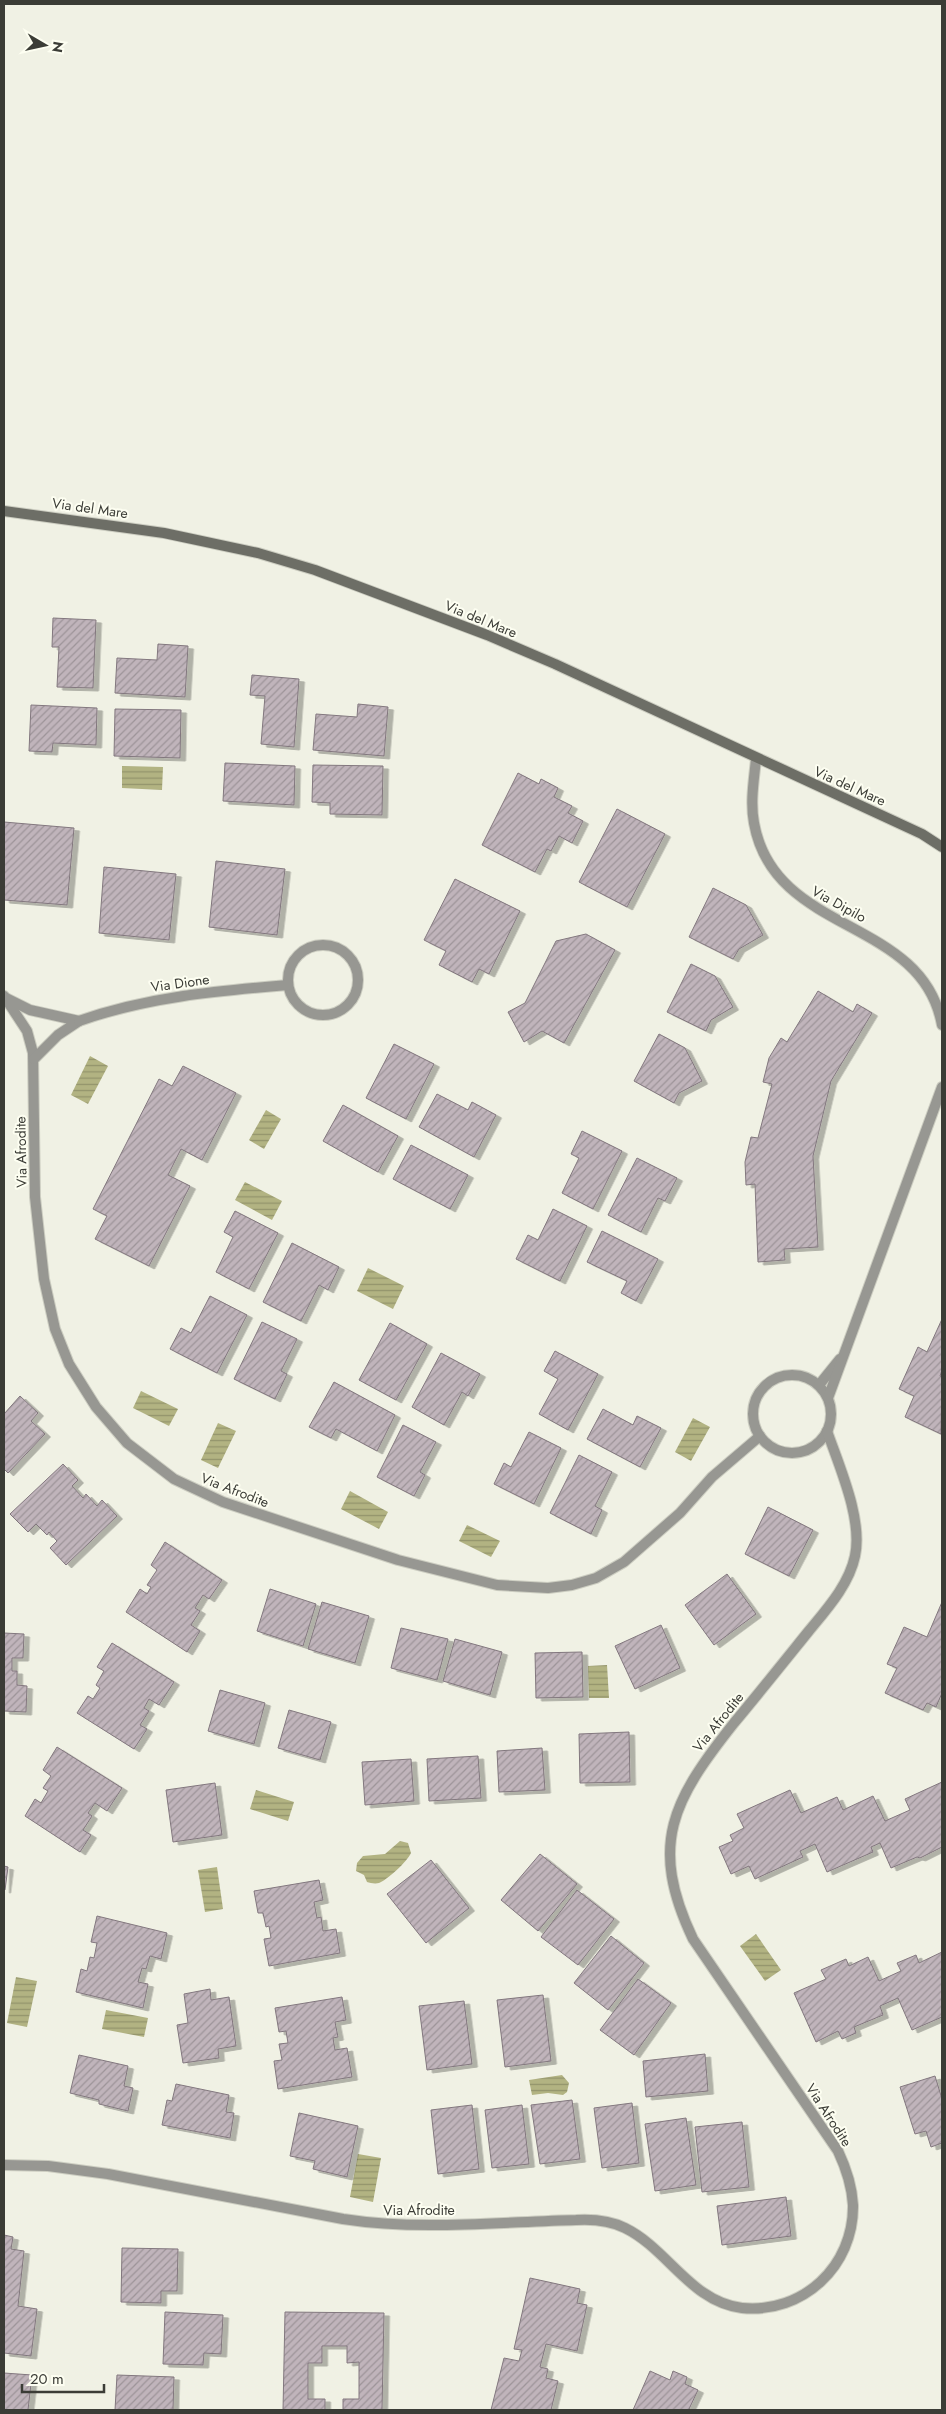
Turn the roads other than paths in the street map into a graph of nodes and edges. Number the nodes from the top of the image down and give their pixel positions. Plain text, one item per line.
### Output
1 (4, 511) edge
2 (756, 759) junction
3 (922, 834) junction
4 (942, 838) edge
5 (942, 847) edge
6 (288, 985) junction
7 (4, 997) edge
8 (79, 1021) junction
9 (942, 1025) edge
10 (34, 1060) junction
11 (942, 1086) edge
12 (846, 1352) junction
13 (819, 1385) junction
14 (828, 1398) junction
15 (828, 1431) junction
16 (760, 1436) junction
17 (4, 2164) edge

1 - 2 main road, Via del Mare
2 - 3 main road, Via del Mare
2 - 9 street, Via Dipilo
3 - 4 main road, Via del Mare
3 - 5 main road, Via del Mare
6 - 6 street
6 - 8 street, Via Dione
7 - 8 street
7 - 10 street, Via Afrodite
8 - 10 street, Via Dione
10 - 16 street, Via Afrodite
11 - 12 street
12 - 13 street
12 - 14 street
13 - 14 street
13 - 16 street
14 - 15 street
15 - 16 street
15 - 17 street, Via Afrodite

